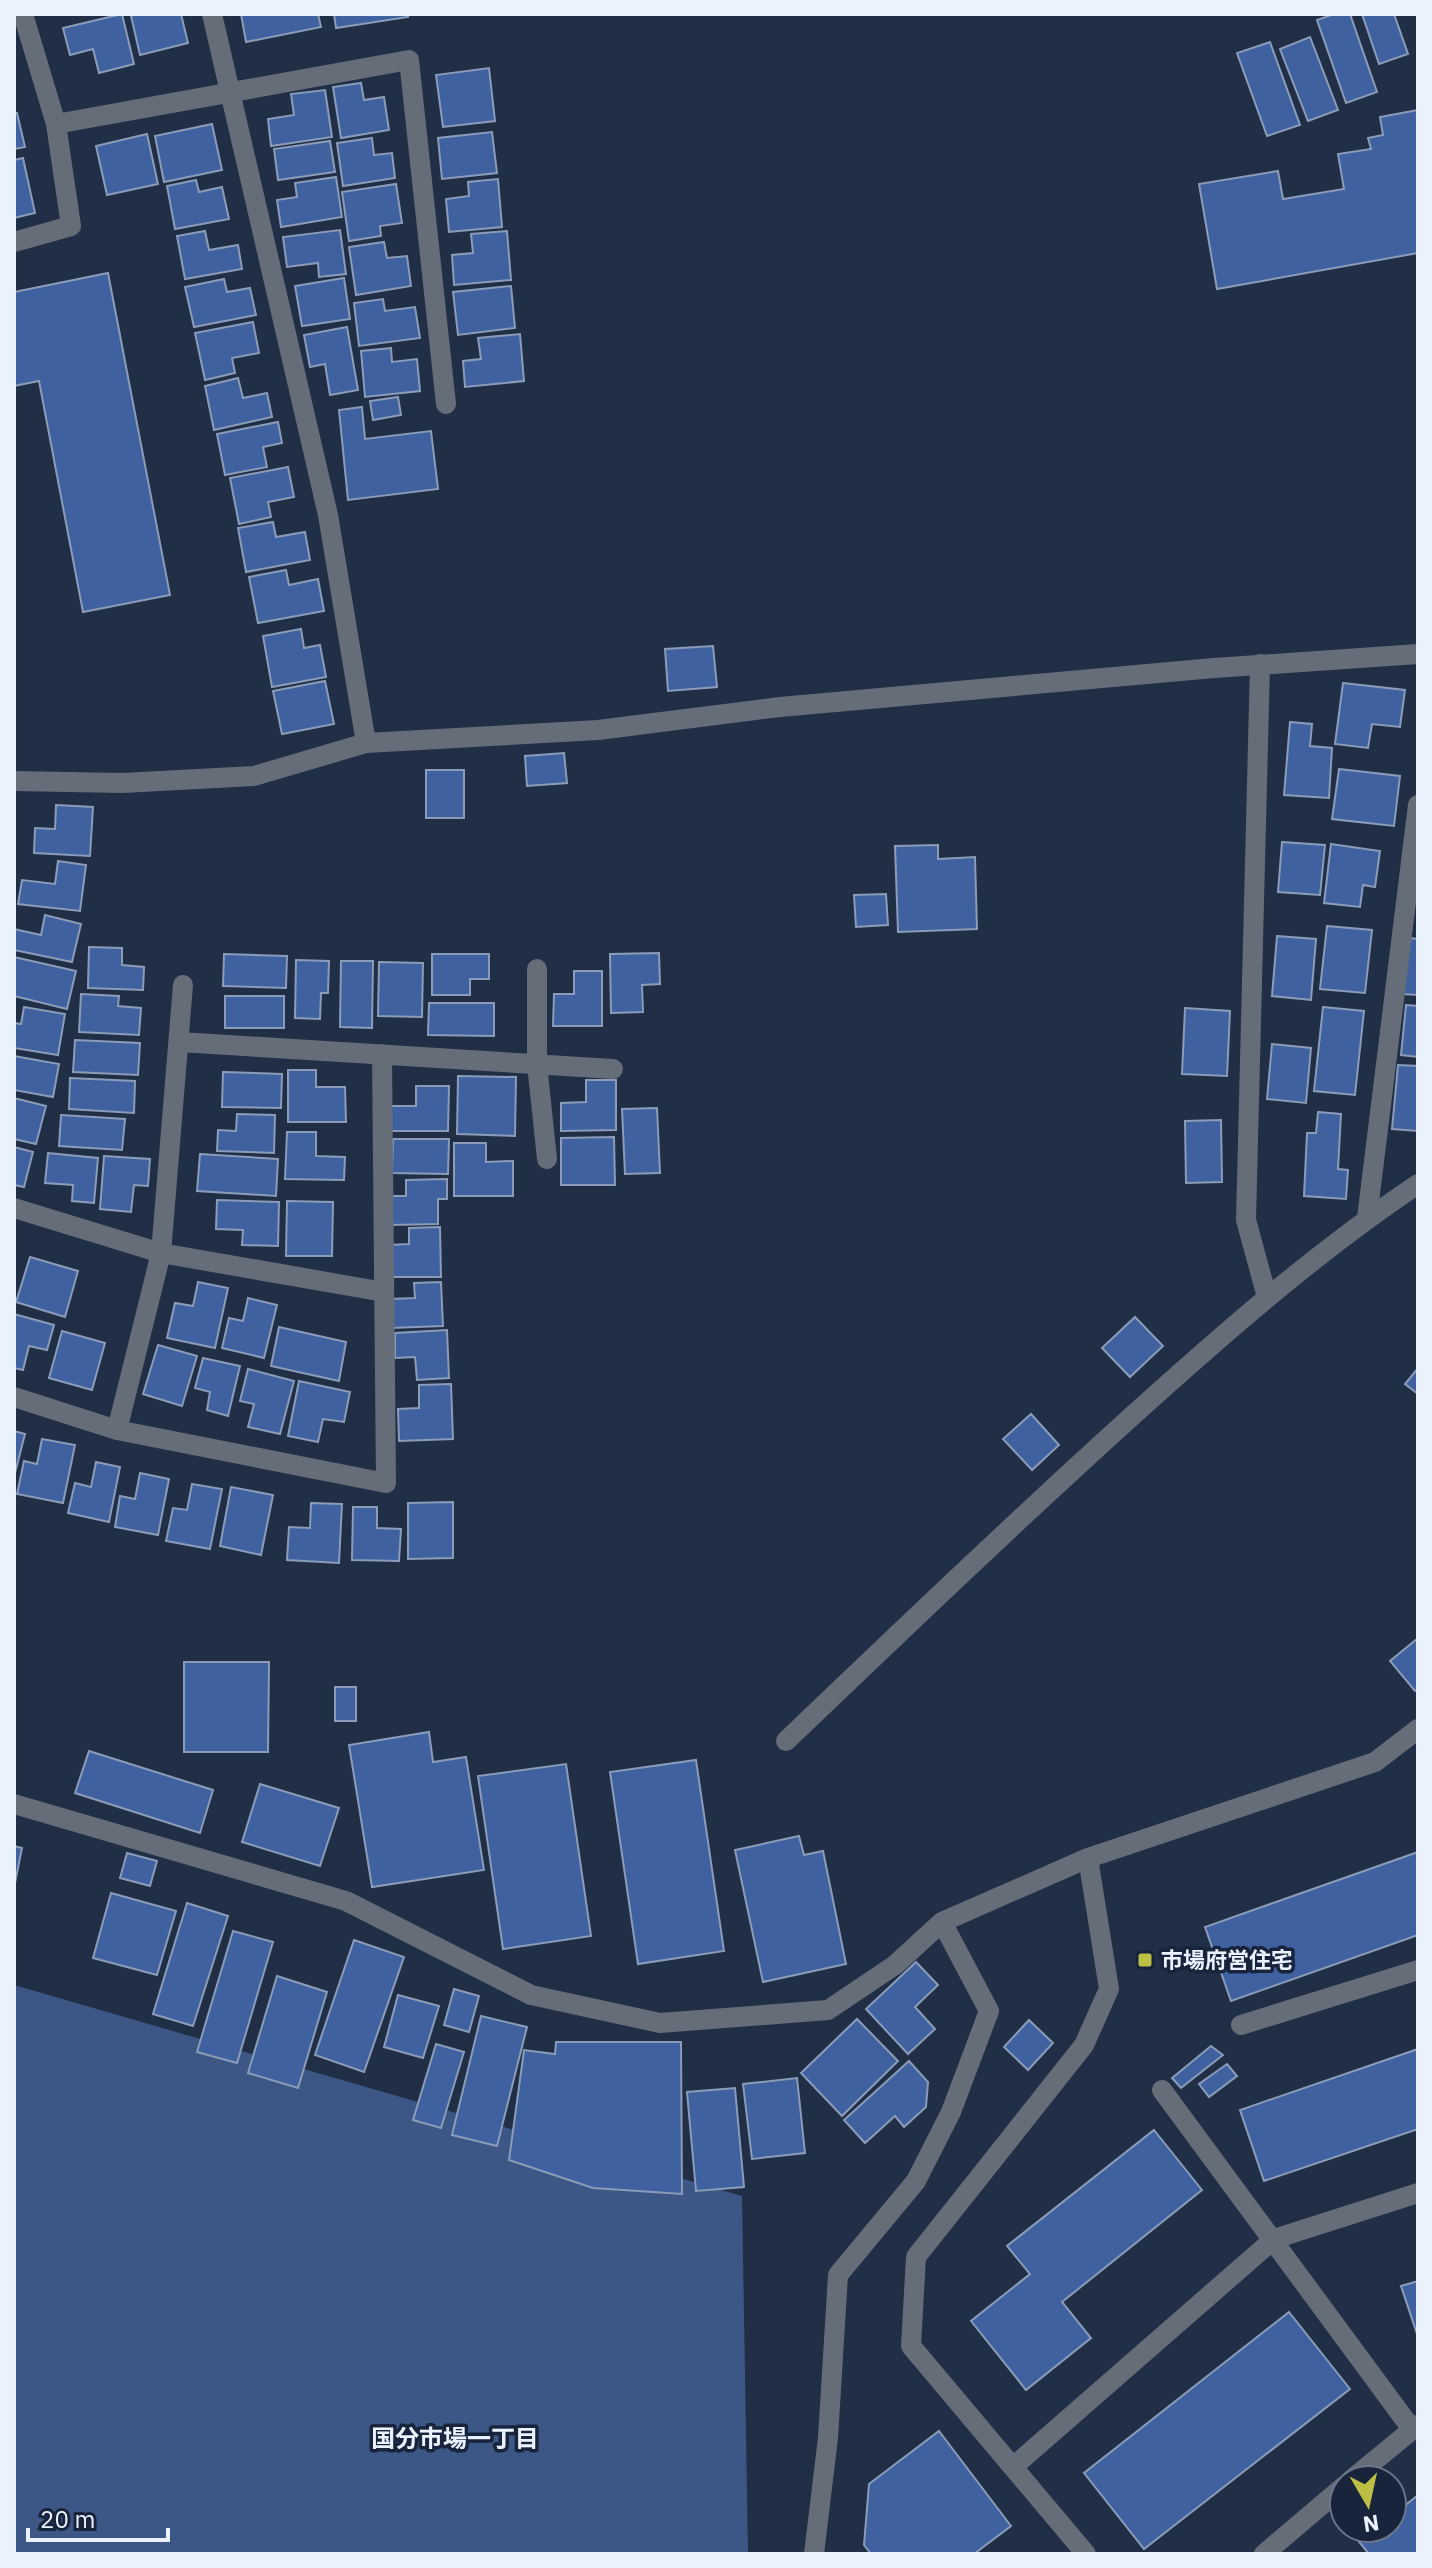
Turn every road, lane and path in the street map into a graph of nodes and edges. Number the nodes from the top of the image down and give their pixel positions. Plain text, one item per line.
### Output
1 (23, 14) edge
2 (212, 14) edge
3 (231, 90) junction
4 (56, 124) junction
5 (14, 242) edge
6 (446, 404) dead end
7 (1418, 654) edge
8 (1260, 664) junction
9 (366, 743) junction
10 (14, 781) edge
11 (1418, 805) edge
12 (537, 969) dead end
13 (183, 985) dead end
14 (180, 1042) junction
15 (382, 1054) junction
16 (537, 1064) junction
17 (613, 1069) dead end
18 (547, 1159) dead end
19 (1418, 1184) edge
20 (14, 1208) edge
21 (1367, 1218) junction
22 (161, 1253) junction
23 (384, 1292) junction
24 (1267, 1297) junction
25 (14, 1397) edge
26 (117, 1430) junction
27 (1418, 1729) edge
28 (786, 1741) dead end
29 (14, 1804) edge
30 (1088, 1858) junction
31 (942, 1922) junction
32 (1418, 1970) edge
33 (1241, 2025) dead end
34 (1162, 2090) dead end
35 (1418, 2193) edge
36 (1274, 2239) junction
37 (1415, 2427) edge
38 (1370, 2464) edge
39 (1013, 2467) junction
40 (1328, 2500) edge
41 (814, 2554) edge
42 (1086, 2554) edge
43 (1264, 2554) edge

1 - 4 street
2 - 3 street
3 - 4 street
3 - 6 street
3 - 9 street
4 - 5 street
7 - 8 street
8 - 9 street
8 - 24 street
9 - 10 street
11 - 21 street
12 - 16 street
13 - 14 street
14 - 15 street
14 - 22 street
15 - 16 street
15 - 23 street
16 - 17 street
16 - 18 street
19 - 21 street
20 - 22 street
21 - 24 street
22 - 23 street
22 - 26 street
23 - 26 street
24 - 28 street
25 - 26 street
27 - 30 street
29 - 31 street
30 - 31 street
30 - 39 street
31 - 41 street
32 - 33 street
34 - 36 street
35 - 36 street
36 - 37 street
36 - 39 street
37 - 38 street
39 - 42 street
40 - 43 street

